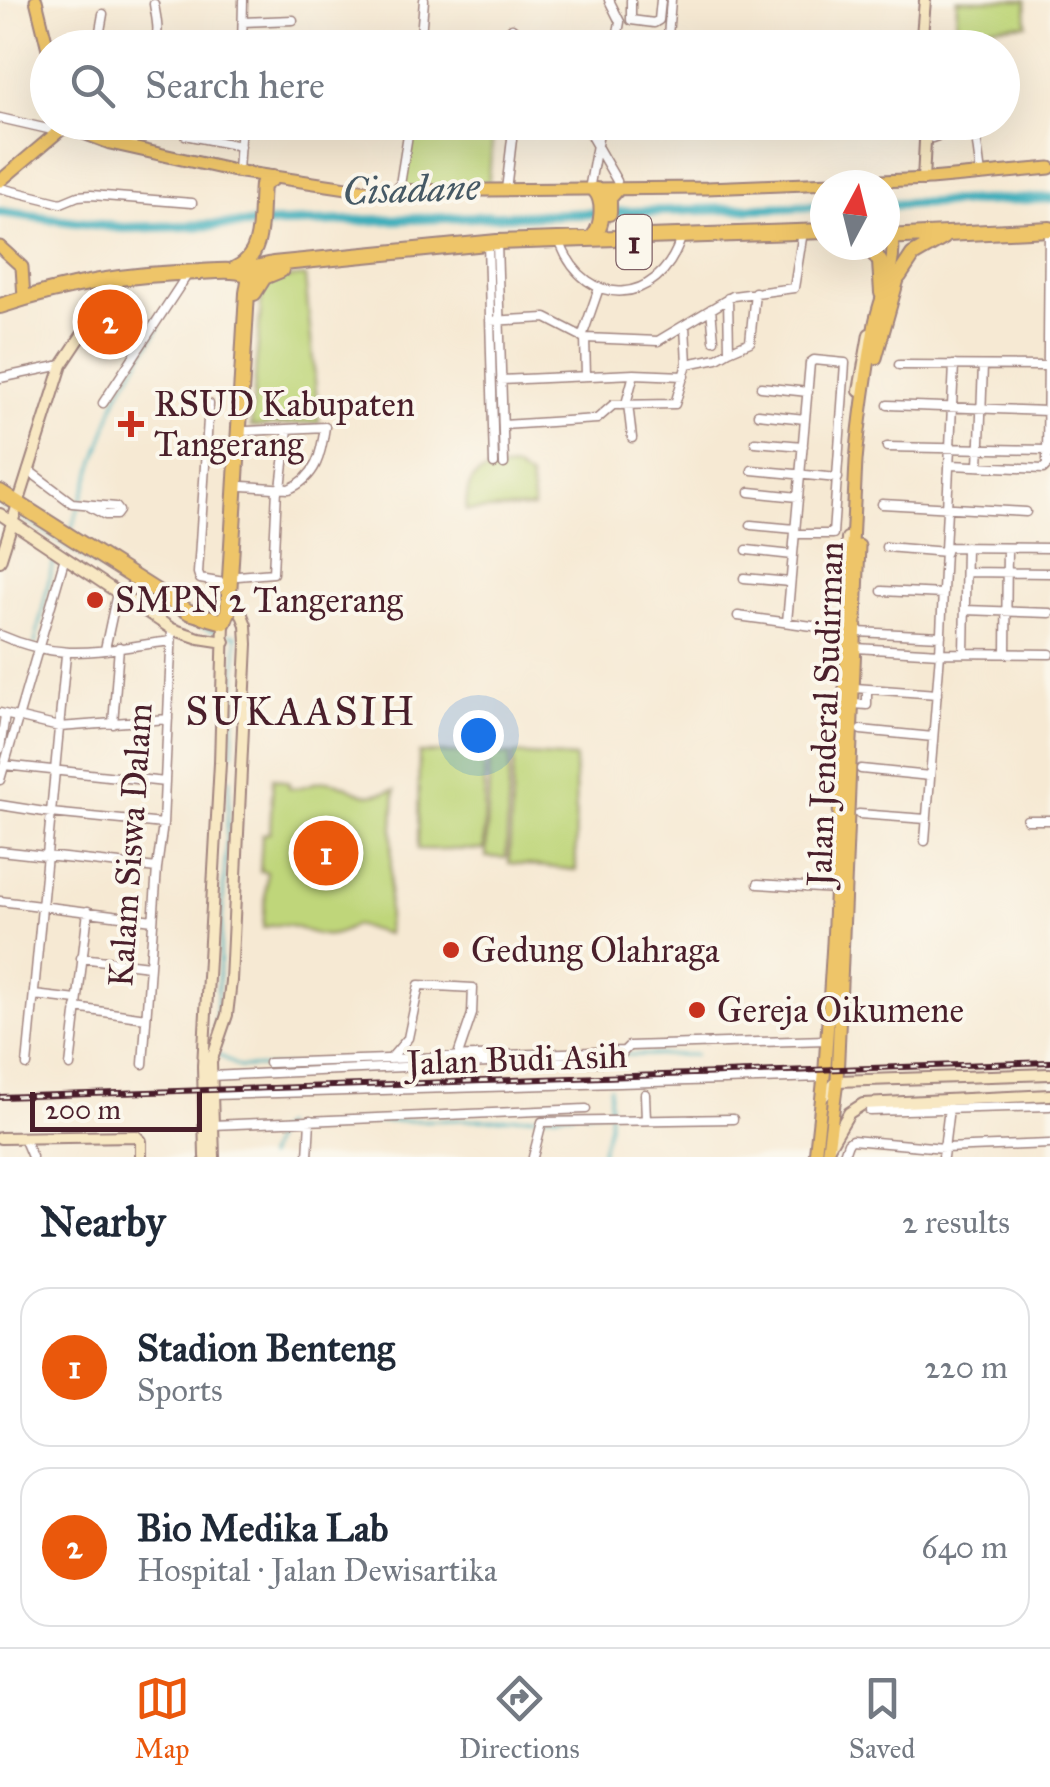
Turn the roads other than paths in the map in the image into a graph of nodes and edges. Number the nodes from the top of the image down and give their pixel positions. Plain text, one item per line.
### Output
1 (36, 0) edge
2 (243, 0) edge
3 (424, 0) edge
4 (610, 0) edge
5 (630, 0) edge
6 (661, 0) edge
7 (671, 0) edge
8 (927, 0) edge
9 (154, 4) dead end
10 (103, 14) dead end
11 (293, 20) dead end
12 (243, 22) junction
13 (43, 30) edge
14 (100, 30) edge
15 (158, 30) edge
16 (243, 30) edge
17 (422, 30) edge
18 (619, 30) edge
19 (669, 30) edge
20 (924, 30) edge
21 (0, 118) edge
22 (30, 123) edge
23 (52, 140) edge
24 (106, 140) edge
25 (132, 140) edge
26 (210, 140) edge
27 (240, 140) edge
28 (407, 140) edge
29 (512, 140) edge
30 (592, 140) edge
31 (597, 140) edge
32 (928, 140) edge
33 (932, 140) edge
34 (977, 140) edge
35 (240, 146) junction
36 (596, 146) junction
37 (132, 148) junction
38 (1050, 168) edge
39 (238, 172) junction
40 (982, 174) junction
41 (926, 180) junction
42 (270, 182) junction
43 (0, 185) edge
44 (506, 190) junction
45 (400, 191) junction
46 (605, 191) junction
47 (192, 203) dead end
48 (1050, 225) edge
49 (605, 231) junction
50 (900, 233) edge
51 (954, 233) junction
52 (900, 234) edge
53 (810, 235) edge
54 (797, 236) junction
55 (680, 240) junction
56 (256, 245) junction
57 (560, 245) junction
58 (493, 246) junction
59 (0, 247) edge
60 (879, 260) edge
61 (891, 260) edge
62 (223, 271) junction
63 (189, 272) junction
64 (121, 276) junction
65 (899, 276) joint
66 (256, 278) junction
67 (599, 288) junction
68 (755, 292) junction
69 (882, 293) junction
70 (24, 298) junction
71 (728, 298) junction
72 (0, 306) edge
73 (711, 309) junction
74 (494, 321) junction
75 (685, 326) junction
76 (584, 338) junction
77 (714, 340) dead end
78 (729, 352) junction
79 (686, 364) junction
80 (62, 365) junction
81 (898, 365) dead end
82 (954, 365) junction
83 (984, 366) junction
84 (1048, 366) edge
85 (634, 374) junction
86 (586, 376) junction
87 (684, 376) junction
88 (0, 378) edge
89 (501, 380) junction
90 (762, 387) dead end
91 (808, 392) junction
92 (103, 403) dead end
93 (208, 404) dead end
94 (627, 404) junction
95 (888, 404) dead end
96 (953, 406) junction
97 (982, 408) junction
98 (1048, 411) junction
99 (758, 414) dead end
100 (805, 419) junction
101 (503, 426) junction
102 (288, 429) junction
103 (246, 431) junction
104 (632, 438) dead end
105 (755, 442) dead end
106 (803, 446) junction
107 (886, 446) dead end
108 (1048, 447) edge
109 (952, 448) junction
110 (980, 448) junction
111 (494, 464) dead end
112 (504, 464) dead end
113 (951, 465) junction
114 (979, 466) junction
115 (28, 470) junction
116 (752, 470) dead end
117 (800, 474) junction
118 (838, 478) junction
119 (243, 486) junction
120 (279, 488) junction
121 (0, 492) edge
122 (750, 492) dead end
123 (798, 496) junction
124 (18, 504) junction
125 (882, 504) dead end
126 (82, 506) dead end
127 (948, 509) junction
128 (1026, 512) dead end
129 (0, 514) edge
130 (12, 520) junction
131 (751, 524) dead end
132 (795, 531) junction
133 (886, 547) dead end
134 (966, 547) junction
135 (1006, 548) junction
136 (1050, 548) edge
137 (946, 549) junction
138 (747, 550) dead end
139 (61, 554) junction
140 (793, 554) junction
141 (0, 562) edge
142 (966, 572) junction
143 (1006, 572) junction
144 (1050, 573) edge
145 (744, 578) dead end
146 (234, 580) junction
147 (790, 582) junction
148 (882, 591) dead end
149 (117, 593) junction
150 (943, 594) junction
151 (239, 607) junction
152 (965, 610) junction
153 (1006, 611) junction
154 (1050, 613) edge
155 (738, 616) dead end
156 (787, 622) junction
157 (852, 632) junction
158 (225, 633) junction
159 (0, 635) edge
160 (172, 635) junction
161 (941, 636) junction
162 (120, 648) junction
163 (856, 648) junction
164 (34, 649) junction
165 (106, 649) junction
166 (940, 653) junction
167 (1006, 653) junction
168 (66, 654) junction
169 (964, 654) junction
170 (1050, 654) edge
171 (861, 689) junction
172 (937, 694) junction
173 (9, 717) edge
174 (168, 718) junction
175 (113, 724) junction
176 (59, 728) junction
177 (862, 730) dead end
178 (933, 737) junction
179 (0, 749) edge
180 (220, 763) junction
181 (242, 763) junction
182 (4, 765) junction
183 (860, 769) dead end
184 (56, 771) junction
185 (930, 776) junction
186 (0, 780) edge
187 (165, 782) junction
188 (0, 805) edge
189 (51, 813) junction
190 (859, 814) dead end
191 (926, 819) junction
192 (1027, 820) dead end
193 (1050, 820) edge
194 (163, 824) junction
195 (925, 841) dead end
196 (0, 851) edge
197 (48, 857) junction
198 (157, 868) junction
199 (758, 884) dead end
200 (835, 889) junction
201 (215, 890) junction
202 (232, 892) junction
203 (0, 901) edge
204 (44, 906) junction
205 (88, 911) junction
206 (153, 920) junction
207 (81, 958) junction
208 (150, 966) junction
209 (210, 979) junction
210 (229, 981) junction
211 (34, 995) junction
212 (76, 1004) junction
213 (146, 1018) junction
214 (827, 1040) junction
215 (458, 1054) junction
216 (535, 1057) junction
217 (390, 1059) junction
218 (211, 1060) junction
219 (313, 1061) junction
220 (269, 1063) dead end
221 (143, 1064) dead end
222 (374, 1064) junction
223 (26, 1065) dead end
224 (70, 1066) dead end
225 (304, 1072) junction
226 (1050, 1074) edge
227 (211, 1076) junction
228 (229, 1076) junction
229 (830, 1079) junction
230 (645, 1094) dead end
231 (212, 1095) junction
232 (1050, 1095) edge
233 (1050, 1106) edge
234 (949, 1108) junction
235 (586, 1109) dead end
236 (870, 1110) dead end
237 (733, 1119) dead end
238 (646, 1120) junction
239 (309, 1122) junction
240 (212, 1125) junction
241 (0, 1138) edge
242 (24, 1138) junction
243 (826, 1144) edge
244 (1050, 1144) edge
245 (921, 1146) junction
246 (943, 1153) edge
247 (32, 1157) edge
248 (141, 1157) edge
249 (205, 1157) edge
250 (214, 1157) edge
251 (308, 1157) edge
252 (533, 1157) edge
253 (814, 1157) edge
254 (843, 1157) edge
255 (920, 1157) edge

1 - 13 main road
2 - 12 street
3 - 17 street
4 - 18 street
5 - 6 street
7 - 19 street
8 - 20 main road
9 - 15 street
10 - 14 street
11 - 12 street
12 - 16 street
21 - 22 street
23 - 43 main road
24 - 37 main road
25 - 37 street
26 - 35 street
27 - 35 street
28 - 45 street
29 - 44 street
30 - 36 street
31 - 36 street
32 - 41 main road
33 - 41 main road
34 - 40 street
35 - 39 street
36 - 46 street
36 - 46 street
37 - 39 main road
38 - 40 main road
39 - 42 main road
40 - 41 main road
41 - 46 main road
42 - 45 main road
42 - 56 highway
43 - 47 street
44 - 45 main road
44 - 46 main road
46 - 49 highway
48 - 50 highway
48 - 51 highway
48 - 84 street
49 - 54 highway, 1
49 - 58 highway, 1
51 - 52 highway
51 - 65 highway
53 - 54 highway, 1
54 - 55 highway, 1
54 - 68 street
55 - 57 highway, 1
55 - 67 street
56 - 62 highway
56 - 66 highway
57 - 58 highway, 1
57 - 67 street
58 - 66 highway, 1
58 - 66 highway, 1
58 - 74 street
59 - 70 main road
60 - 69 highway
61 - 69 main road, Jalan Jenderal Sudirman
62 - 63 highway
62 - 66 highway
63 - 64 highway
63 - 92 street
64 - 70 highway
64 - 80 main road
65 - 157 main road, Jalan Jenderal Sudirman
66 - 103 highway
66 - 146 highway
67 - 76 street
68 - 71 street
68 - 78 street
69 - 157 main road, Jalan Jenderal Sudirman
70 - 72 highway
71 - 73 street
71 - 78 street
73 - 75 street
73 - 77 street
74 - 76 street
74 - 89 street
74 - 111 street
75 - 76 street
75 - 79 street
76 - 86 street
78 - 79 street
79 - 87 street
80 - 88 street
80 - 115 main road
81 - 82 street
82 - 83 street
82 - 96 street
83 - 84 street
83 - 97 street
84 - 98 street
85 - 86 street
85 - 87 street
85 - 94 street
86 - 89 street
87 - 94 street
89 - 101 street
90 - 91 street
91 - 100 street
91 - 118 street
93 - 146 street
94 - 101 street
94 - 104 street
95 - 96 street
96 - 97 street
96 - 109 street
97 - 98 street
97 - 110 street
98 - 108 street
99 - 100 street
100 - 106 street
101 - 112 street
102 - 103 street
102 - 120 street
102 - 120 street
103 - 119 highway
105 - 106 street
106 - 117 street
107 - 109 street
108 - 110 street
108 - 114 street
109 - 110 street
109 - 113 street
110 - 114 street
113 - 114 street
113 - 127 street
115 - 124 main road
115 - 126 street
116 - 117 street
117 - 118 street
117 - 123 street
118 - 132 street
119 - 120 street
119 - 146 highway
120 - 146 street
121 - 124 highway
122 - 123 street
123 - 132 street
124 - 130 main road
124 - 158 highway
125 - 127 street
127 - 128 street
127 - 137 street
129 - 130 main road
130 - 139 main road
130 - 141 main road
131 - 132 street
132 - 140 street
133 - 137 street
134 - 135 street
134 - 137 street
134 - 142 street
135 - 136 street
135 - 143 street
137 - 150 street
138 - 140 street
139 - 149 main road
139 - 164 street
140 - 147 street
142 - 143 street
142 - 152 street
143 - 144 street
143 - 153 street
145 - 147 street
146 - 151 highway
146 - 158 highway
147 - 156 street
148 - 150 street
149 - 160 main road
149 - 165 street
150 - 161 street
151 - 158 highway
151 - 181 main road
152 - 153 street
152 - 169 street
153 - 154 street
153 - 167 street
155 - 156 street
156 - 157 street
157 - 161 street
157 - 163 main road, Jalan Jenderal Sudirman
157 - 200 main road, Jalan Jenderal Sudirman
158 - 160 main road
158 - 180 main road
159 - 164 street
160 - 162 street
160 - 174 street, Kalam Siswa Dalam
161 - 166 street
162 - 165 street
162 - 175 street
163 - 166 street
163 - 171 main road, Jalan Jenderal Sudirman
164 - 168 street
164 - 173 street
165 - 168 street
166 - 169 street
166 - 172 street
167 - 169 street
167 - 170 street
168 - 176 street
171 - 172 street
171 - 229 main road, Jalan Jenderal Sudirman
172 - 178 street
173 - 176 street
173 - 179 street
173 - 182 street
174 - 175 street
174 - 187 street, Kalam Siswa Dalam
175 - 176 street
176 - 184 street
177 - 178 street
178 - 185 street
180 - 181 main road
180 - 201 main road
181 - 202 main road
182 - 184 street
182 - 186 street
183 - 185 street
184 - 187 street
184 - 189 street
185 - 191 street
187 - 194 street, Kalam Siswa Dalam
188 - 189 street
189 - 194 street
189 - 197 street
190 - 191 street
191 - 195 street
192 - 193 street
194 - 198 street, Kalam Siswa Dalam
196 - 197 street
197 - 198 street
197 - 204 street
198 - 206 street, Kalam Siswa Dalam
199 - 200 street
200 - 214 main road, Jalan Jenderal Sudirman
201 - 202 main road
201 - 209 main road
202 - 210 main road
203 - 204 street
204 - 205 street
204 - 211 street
205 - 206 street
205 - 207 street
206 - 208 street, Kalam Siswa Dalam
207 - 208 street
207 - 212 street
208 - 213 street, Kalam Siswa Dalam
209 - 210 main road
209 - 249 main road
210 - 218 main road
211 - 212 street
211 - 223 street
212 - 213 street
212 - 224 street
213 - 221 street, Kalam Siswa Dalam
214 - 216 street
214 - 229 main road, Jalan Jenderal Sudirman
215 - 216 street
215 - 217 street
215 - 217 street
216 - 222 street
217 - 222 street
218 - 227 main road
218 - 228 street
219 - 220 street
219 - 222 street
219 - 225 street
222 - 225 street
225 - 228 street
226 - 229 main road
227 - 228 street
227 - 231 main road
229 - 231 street, Jalan Budi Asih
229 - 243 main road, Jalan Jenderal Sudirman
229 - 243 main road, Jalan Jenderal Sudirman
230 - 238 street
231 - 240 main road
232 - 243 main road
233 - 234 street
234 - 236 street
234 - 246 street
235 - 239 street
237 - 238 street
238 - 252 street
239 - 240 street
239 - 251 street
240 - 250 main road
241 - 242 main road
242 - 247 street
242 - 248 main road
243 - 253 main road, Jalan Jenderal Sudirman
244 - 246 street
245 - 246 street
245 - 254 street
245 - 255 street

